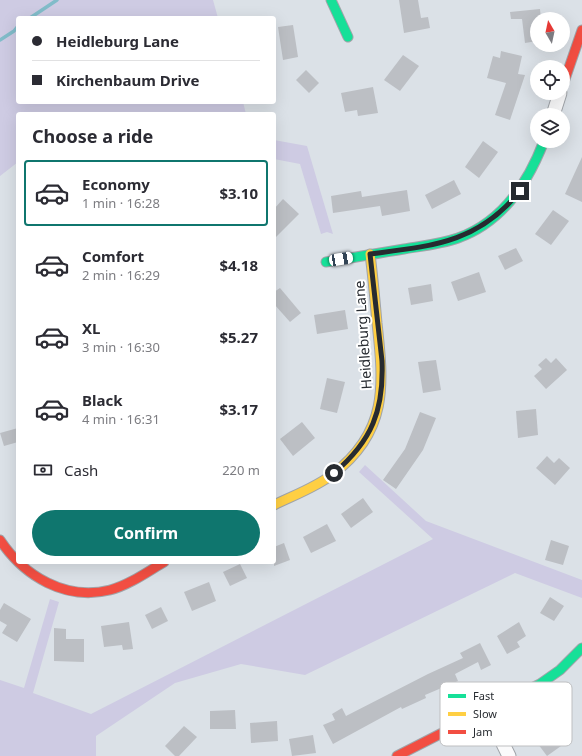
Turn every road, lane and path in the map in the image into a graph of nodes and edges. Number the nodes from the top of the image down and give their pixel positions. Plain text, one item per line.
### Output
1 (331, 0) edge
2 (582, 30) edge
3 (348, 37) dead end
4 (570, 65) edge
5 (541, 148) edge
6 (370, 254) junction
7 (326, 262) dead end
8 (276, 504) edge
9 (0, 540) edge
10 (16, 562) edge
11 (19, 564) edge
12 (160, 564) edge
13 (582, 648) edge
14 (543, 682) edge
15 (440, 734) edge
16 (504, 746) edge
17 (397, 756) edge
18 (509, 756) edge

1 - 3 street
2 - 4 street
5 - 6 street
6 - 7 street
6 - 8 street, Heidleburg Lane
9 - 10 street
11 - 12 street
13 - 14 street
15 - 17 street
16 - 18 street

